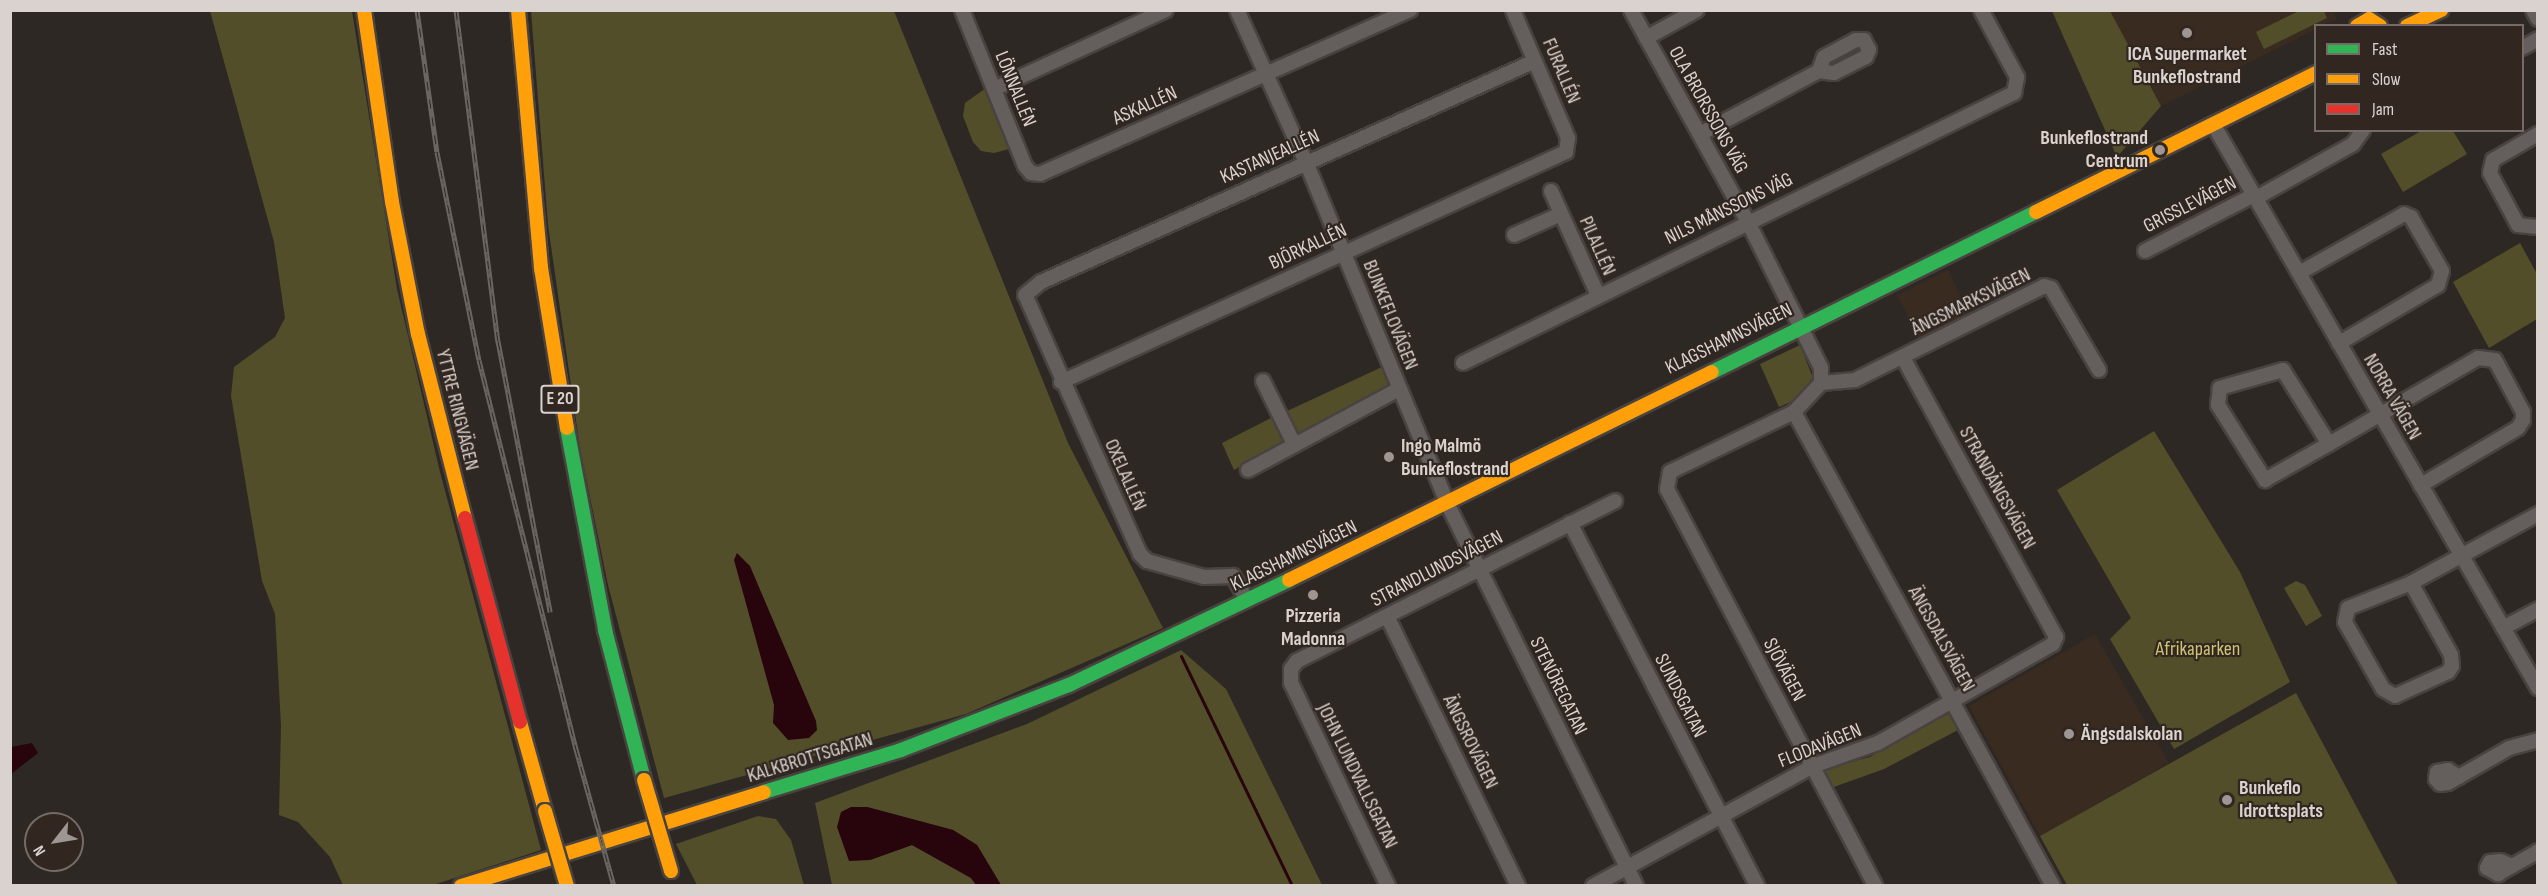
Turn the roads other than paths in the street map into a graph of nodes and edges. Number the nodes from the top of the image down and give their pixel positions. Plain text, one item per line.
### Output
1 (364, 10) edge
2 (518, 10) edge
3 (962, 10) edge
4 (1166, 10) edge
5 (1237, 10) edge
6 (1410, 10) edge
7 (1513, 10) edge
8 (1631, 10) edge
9 (1696, 10) edge
10 (1981, 10) edge
11 (2441, 10) edge
12 (2533, 10) edge
13 (2359, 19) edge
14 (2538, 19) edge
15 (2374, 24) edge
16 (2411, 24) edge
17 (1646, 38) junction
18 (2538, 39) edge
19 (2524, 47) edge
20 (1535, 61) junction
21 (1820, 71) dead end
22 (1266, 74) junction
23 (2314, 74) edge
24 (994, 89) junction
25 (2213, 124) junction
26 (2362, 132) edge
27 (1700, 134) junction
28 (2538, 134) edge
29 (1569, 147) joint
30 (1306, 162) junction
31 (1040, 174) joint
32 (1551, 191) dead end
33 (2255, 197) junction
34 (1561, 214) junction
35 (1748, 222) junction
36 (2538, 227) edge
37 (1514, 235) dead end
38 (2145, 251) dead end
39 (1342, 252) junction
40 (2299, 273) junction
41 (1025, 295) joint
42 (1598, 295) junction
43 (1800, 325) junction
44 (2339, 343) junction
45 (1903, 357) junction
46 (1463, 363) dead end
47 (2099, 370) dead end
48 (1263, 381) dead end
49 (1061, 382) junction
50 (1821, 383) junction
51 (1399, 389) junction
52 (1794, 412) junction
53 (2380, 414) junction
54 (1294, 444) junction
55 (2329, 444) junction
56 (1248, 470) dead end
57 (2421, 485) junction
58 (1615, 501) dead end
59 (1447, 503) junction
60 (2538, 514) edge
61 (1570, 523) junction
62 (2462, 557) junction
63 (1479, 570) junction
64 (2411, 584) junction
65 (1247, 600) junction
66 (2538, 609) edge
67 (1387, 616) junction
68 (2503, 628) junction
69 (2056, 637) joint
70 (1160, 642) joint
71 (1291, 683) joint
72 (2536, 683) edge
73 (1953, 700) junction
74 (2538, 740) edge
75 (1813, 766) junction
76 (2459, 777) dead end
77 (1721, 817) junction
78 (2538, 851) edge
79 (2512, 866) dead end
80 (1627, 867) junction
81 (461, 885) edge
82 (567, 885) edge
83 (676, 885) edge
84 (1388, 885) edge
85 (1518, 885) edge
86 (1593, 885) edge
87 (1636, 885) edge
88 (1757, 885) edge
89 (1875, 885) edge
90 (2053, 885) edge

1 - 82 main road, YTTRE RINGVÄGEN, bridge
2 - 83 main road, E 20, bridge
3 - 24 street, LÖNNALLÉN
4 - 24 street
5 - 22 street, BUNKEFLOVÄGEN
6 - 22 street, ASKALLÉN
7 - 20 street, FURALLÉN
8 - 17 street, OLA BRORSSONS VÄG
9 - 17 street
10 - 35 street, NILS MÅNSSONS VÄG
11 - 16 main road
12 - 14 street
13 - 15 main road
17 - 27 street, OLA BRORSSONS VÄG
18 - 19 street
20 - 29 street, FURALLÉN
20 - 30 street, KASTANJEALLÉN
21 - 27 street
22 - 30 street, BUNKEFLOVÄGEN
22 - 31 street, ASKALLÉN
23 - 25 main road, KLAGSHAMNSVÄGEN
24 - 31 street, LÖNNALLÉN
25 - 33 street, NORRA VÄGEN
25 - 43 main road, KLAGSHAMNSVÄGEN
26 - 33 street, GRISSLEVÄGEN
27 - 35 street, OLA BRORSSONS VÄG
28 - 36 street
29 - 39 street, BJÖRKALLÉN
30 - 39 street, BUNKEFLOVÄGEN
30 - 41 street, KASTANJEALLÉN
32 - 34 street, PILALLÉN
33 - 38 street, GRISSLEVÄGEN
33 - 40 street, NORRA VÄGEN
34 - 37 street, PILALLÉN
34 - 42 street, PILALLÉN
35 - 42 street, NILS MÅNSSONS VÄG
35 - 43 street, OLA BRORSSONS VÄG
39 - 49 street, BJÖRKALLÉN
39 - 51 street, BUNKEFLOVÄGEN
40 - 44 street, NORRA VÄGEN
40 - 44 street
41 - 49 street, OXELALLÉN
42 - 46 street, NILS MÅNSSONS VÄG
43 - 50 street
43 - 59 main road, KLAGSHAMNSVÄGEN
44 - 53 street, NORRA VÄGEN
45 - 47 street, ÄNGSMARKSVÄGEN
45 - 50 street, ÄNGSMARKSVÄGEN
45 - 69 street, STRANDÄNGSVÄGEN
48 - 54 street
49 - 65 street, OXELALLÉN
50 - 52 street
51 - 54 street
51 - 59 street, BUNKEFLOVÄGEN
52 - 73 street, ÄNGSDALSVÄGEN
52 - 75 street, SJÖVÄGEN
53 - 55 street
53 - 57 street, NORRA VÄGEN
53 - 57 street
54 - 56 street
55 - 55 street
57 - 62 street, NORRA VÄGEN
58 - 61 street, STRANDLUNDSVÄGEN
59 - 63 street, STENÖREGATAN
59 - 65 main road, KLAGSHAMNSVÄGEN
60 - 62 street
61 - 63 street, STRANDLUNDSVÄGEN
61 - 77 street, SUNDSGATAN
62 - 64 street
62 - 68 street, NORRA VÄGEN
63 - 67 street, STRANDLUNDSVÄGEN
63 - 80 street, STENÖREGATAN
64 - 64 street
65 - 70 main road, KLAGSHAMNSVÄGEN
66 - 68 street
67 - 71 street, STRANDLUNDSVÄGEN
67 - 85 street, ÄNGSROVÄGEN
68 - 72 street, NORRA VÄGEN
69 - 73 street, FLODAVÄGEN
70 - 81 main road, KALKBROTTSGATAN
71 - 84 street, JOHN LUNDVALLSGATAN
73 - 75 street, FLODAVÄGEN
73 - 90 street, ÄNGSDALSVÄGEN
74 - 76 street
75 - 77 street, FLODAVÄGEN
75 - 89 street, SJÖVÄGEN
77 - 80 street, FLODAVÄGEN
77 - 88 street, SUNDSGATAN
78 - 79 street
80 - 86 street, FLODAVÄGEN
80 - 87 street, STENÖREGATAN

